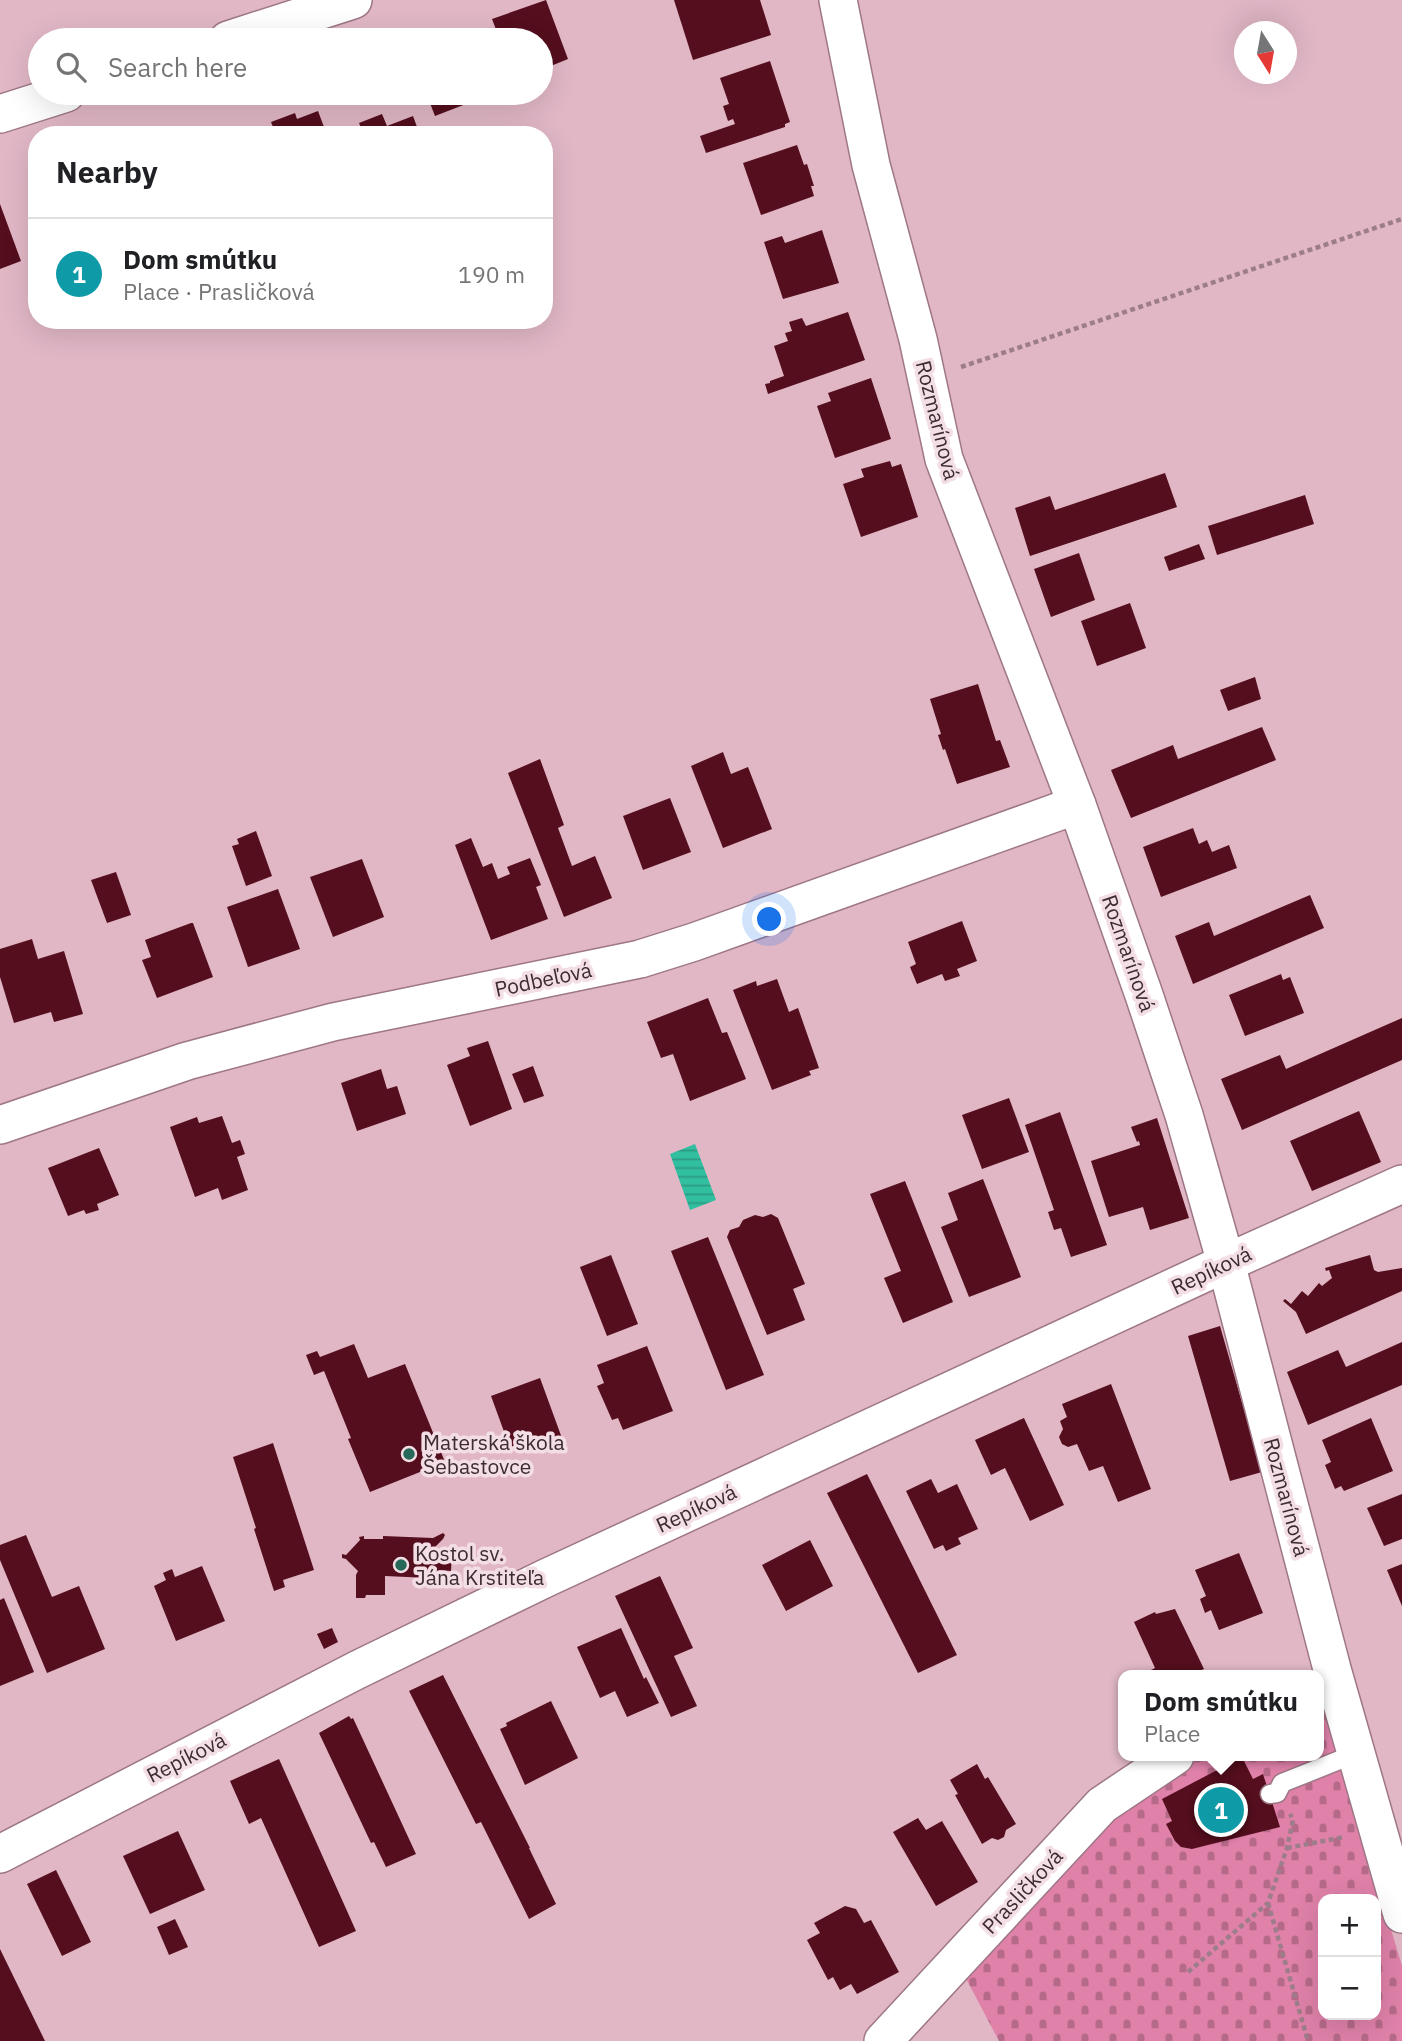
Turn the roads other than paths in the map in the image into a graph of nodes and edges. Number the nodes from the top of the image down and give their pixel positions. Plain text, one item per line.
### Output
1 (353, 0) edge
2 (838, 0) edge
3 (266, 28) edge
4 (28, 105) edge
5 (0, 114) edge
6 (1077, 805) junction
7 (0, 1125) edge
8 (1402, 1184) edge
9 (1226, 1263) junction
10 (1325, 1672) edge
11 (1357, 1753) junction
12 (1168, 1761) edge
13 (1273, 1793) road end
14 (0, 1854) edge
15 (1402, 1914) edge
16 (883, 2041) edge

1 - 3 street
2 - 6 street, Rozmarínová
4 - 5 street
6 - 7 street, Podbeľová
6 - 9 street, Rozmarínová
8 - 9 street, Repíková
9 - 10 street, Rozmarínová
9 - 14 street, Repíková
10 - 11 street, Rozmarínová
11 - 13 lane
11 - 15 street, Rozmarínová
12 - 16 street, Prasličková

